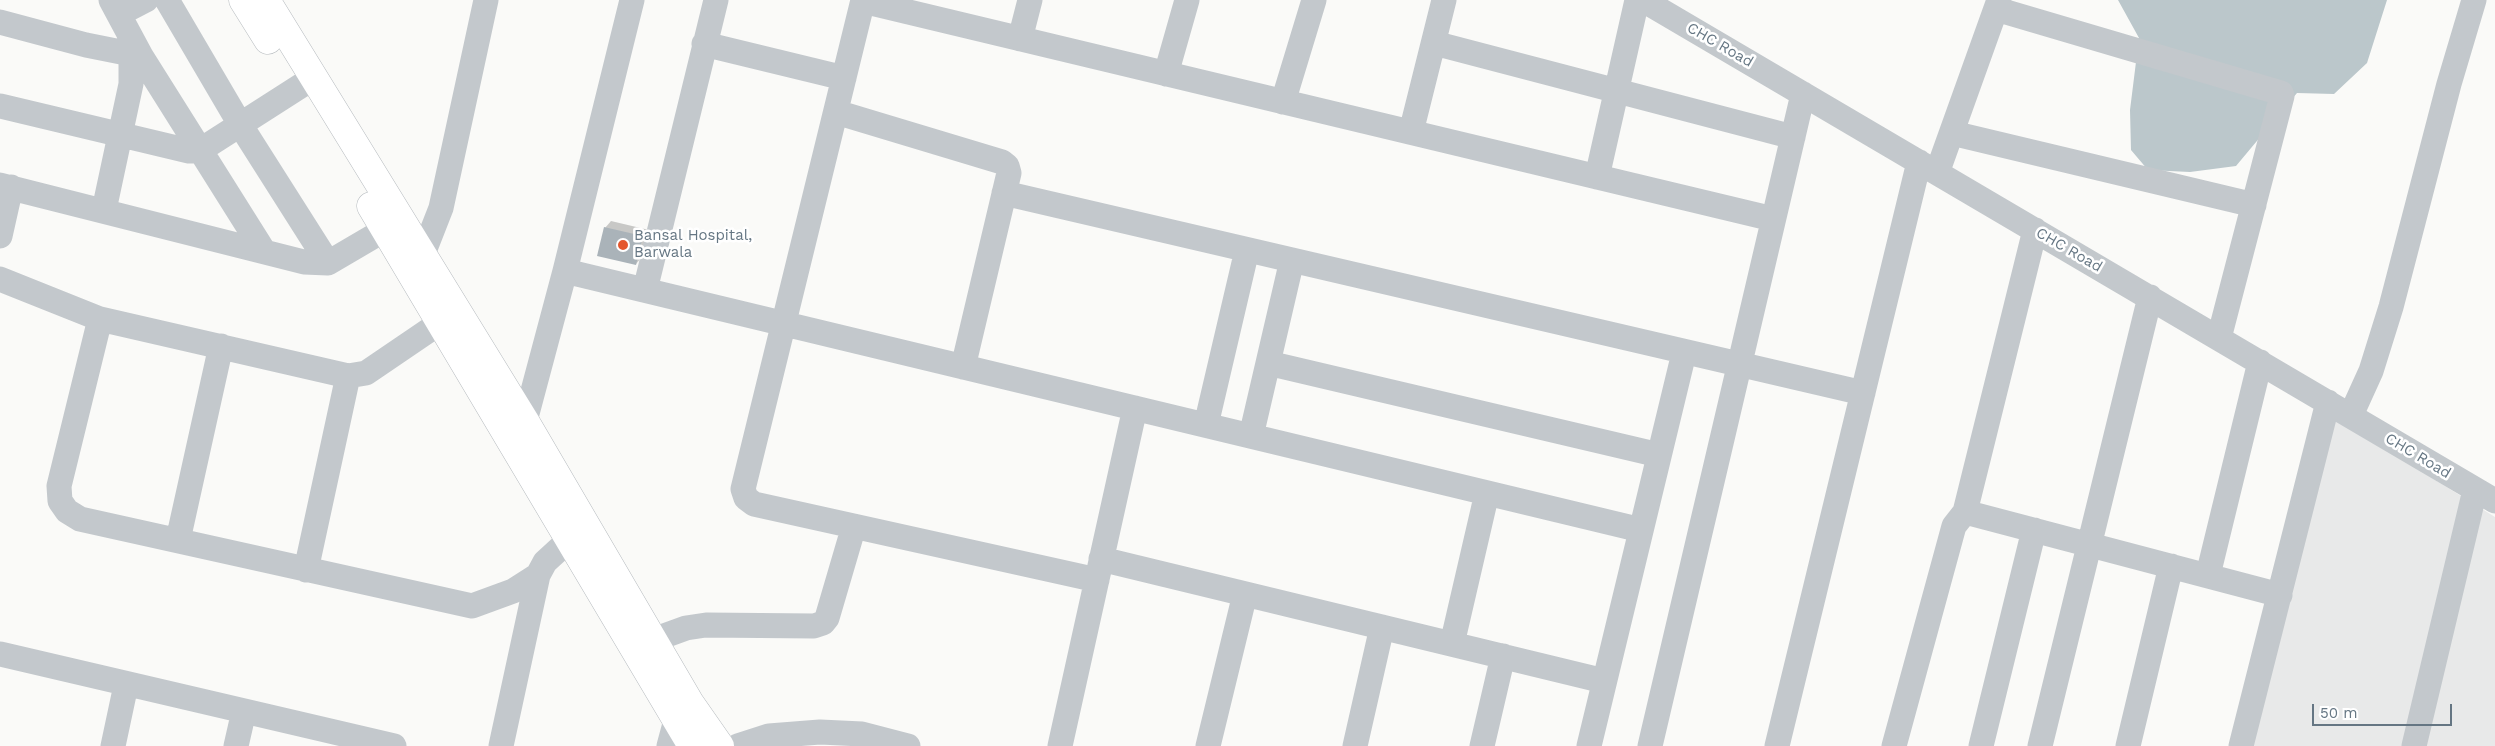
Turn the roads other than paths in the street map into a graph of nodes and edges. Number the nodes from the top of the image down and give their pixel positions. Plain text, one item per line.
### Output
1 (146, 0) edge
2 (167, 0) edge
3 (243, 0) edge
4 (266, 0) edge
5 (486, 0) edge
6 (632, 0) edge
7 (716, 0) edge
8 (1030, 0) edge
9 (1187, 0) edge
10 (1314, 0) edge
11 (1444, 0) edge
12 (1637, 0) edge
13 (1643, 0) edge
14 (2474, 0) edge
15 (863, 1) edge
16 (1997, 4) edge
17 (115, 7) edge
18 (0, 22) edge
19 (1020, 39) junction
20 (1434, 43) junction
21 (704, 44) junction
22 (136, 55) junction
23 (1166, 74) junction
24 (844, 78) junction
25 (305, 82) junction
26 (1616, 91) junction
27 (1803, 94) junction
28 (1283, 102) junction
29 (0, 106) edge
30 (836, 112) junction
31 (240, 126) junction
32 (1411, 132) junction
33 (1952, 133) junction
34 (120, 135) junction
35 (1793, 137) junction
36 (199, 151) junction
37 (1928, 167) junction
38 (1596, 177) junction
39 (5, 186) edge
40 (1004, 193) junction
41 (2254, 205) junction
42 (104, 210) junction
43 (1773, 219) junction
44 (386, 229) junction
45 (2035, 230) junction
46 (0, 236) edge
47 (263, 250) junction
48 (1247, 250) junction
49 (423, 254) junction
50 (1292, 260) junction
51 (328, 263) junction
52 (565, 271) junction
53 (0, 279) edge
54 (645, 290) junction
55 (2150, 298) junction
56 (100, 318) junction
57 (441, 322) junction
58 (784, 323) junction
59 (2219, 338) junction
60 (220, 346) junction
61 (1684, 353) junction
62 (2260, 362) junction
63 (1268, 363) junction
64 (1739, 366) junction
65 (963, 367) junction
66 (348, 376) junction
67 (1863, 393) junction
68 (2328, 402) junction
69 (1135, 408) junction
70 (2351, 415) junction
71 (525, 421) junction
72 (1206, 425) junction
73 (1250, 436) junction
74 (518, 451) junction
75 (1659, 455) junction
76 (1487, 493) junction
77 (2485, 496) edge
78 (1965, 512) junction
79 (854, 526) junction
80 (1641, 530) junction
81 (2034, 530) junction
82 (178, 540) junction
83 (569, 540) junction
84 (2089, 544) junction
85 (2171, 566) junction
86 (306, 570) junction
87 (1099, 570) junction
88 (538, 575) junction
89 (2208, 576) junction
90 (1245, 594) junction
91 (2280, 595) junction
92 (1382, 627) junction
93 (653, 640) junction
94 (1452, 644) junction
95 (0, 654) edge
96 (1503, 656) junction
97 (1604, 680) junction
98 (126, 685) junction
99 (244, 711) junction
100 (676, 720) junction
101 (360, 742) edge
102 (113, 746) edge
103 (236, 746) edge
104 (394, 746) edge
105 (501, 746) edge
106 (669, 746) edge
107 (692, 746) edge
108 (720, 746) edge
109 (738, 746) edge
110 (908, 746) edge
111 (1060, 746) edge
112 (1208, 746) edge
113 (1355, 746) edge
114 (1482, 746) edge
115 (1589, 746) edge
116 (1650, 746) edge
117 (1778, 746) edge
118 (1894, 746) edge
119 (1982, 746) edge
120 (2040, 746) edge
121 (2128, 746) edge
122 (2242, 746) edge
123 (2414, 746) edge

1 - 17 street
2 - 31 street
3 - 25 main road
4 - 25 main road
5 - 49 street
6 - 52 street
7 - 21 street
8 - 19 street
9 - 23 street
10 - 28 street
11 - 20 street
12 - 26 street
13 - 27 street, CHC Road
14 - 70 street
15 - 19 street
15 - 24 street
16 - 33 street
16 - 41 street
17 - 22 street
18 - 22 street
19 - 23 street
20 - 26 street
20 - 32 street
21 - 24 street
21 - 54 street
22 - 34 street
22 - 36 street
23 - 28 street
24 - 30 street
25 - 31 street
25 - 44 main road
25 - 49 main road
26 - 35 street
26 - 38 street
27 - 35 street
27 - 37 street, CHC Road
28 - 32 street
29 - 34 street
30 - 40 street
30 - 58 street
31 - 36 street
31 - 51 street
32 - 38 street
33 - 37 street
33 - 41 street
34 - 36 street
34 - 42 street
35 - 43 street
36 - 47 street
37 - 45 street, CHC Road
37 - 67 street
38 - 43 street
39 - 42 street
39 - 46 street
40 - 48 street
40 - 65 street
41 - 59 street
42 - 47 street
43 - 64 street
44 - 51 street
44 - 57 main road
45 - 55 street, CHC Road
45 - 78 street
47 - 51 street
48 - 50 street
48 - 72 street
49 - 71 main road
50 - 61 street
50 - 63 street
52 - 54 street
52 - 71 street
53 - 56 street
54 - 58 street
55 - 59 street, CHC Road
55 - 84 street
56 - 60 street
56 - 82 street
57 - 66 street
57 - 74 main road
58 - 65 street
58 - 79 street
59 - 62 street, CHC Road
60 - 66 street
60 - 82 street
61 - 64 street
61 - 75 street
62 - 68 street, CHC Road
62 - 89 street
63 - 73 street
63 - 75 street
64 - 67 street
64 - 116 street
65 - 69 street
66 - 86 street
67 - 117 street
68 - 70 street, CHC Road
68 - 91 street
69 - 72 street
69 - 87 street
70 - 77 street, CHC Road
71 - 74 street
71 - 93 main road
72 - 73 street
73 - 76 street
74 - 83 main road
75 - 80 street
76 - 80 street
76 - 94 street
77 - 123 street
78 - 81 street
78 - 118 street
79 - 87 street
79 - 93 street
80 - 97 street
81 - 84 street
81 - 119 street
82 - 86 street
83 - 88 street
83 - 100 main road
84 - 85 street
84 - 120 street
85 - 89 street
85 - 121 street
86 - 88 street
87 - 90 street
87 - 111 street
88 - 105 street
89 - 91 street
90 - 92 street
90 - 112 street
91 - 122 street
92 - 94 street
92 - 113 street
93 - 108 main road
94 - 96 street
95 - 98 street
96 - 97 street
96 - 114 street
97 - 115 street
98 - 99 street
98 - 102 street
99 - 101 street
99 - 103 street
100 - 106 street
100 - 107 main road
101 - 104 street
109 - 110 street

